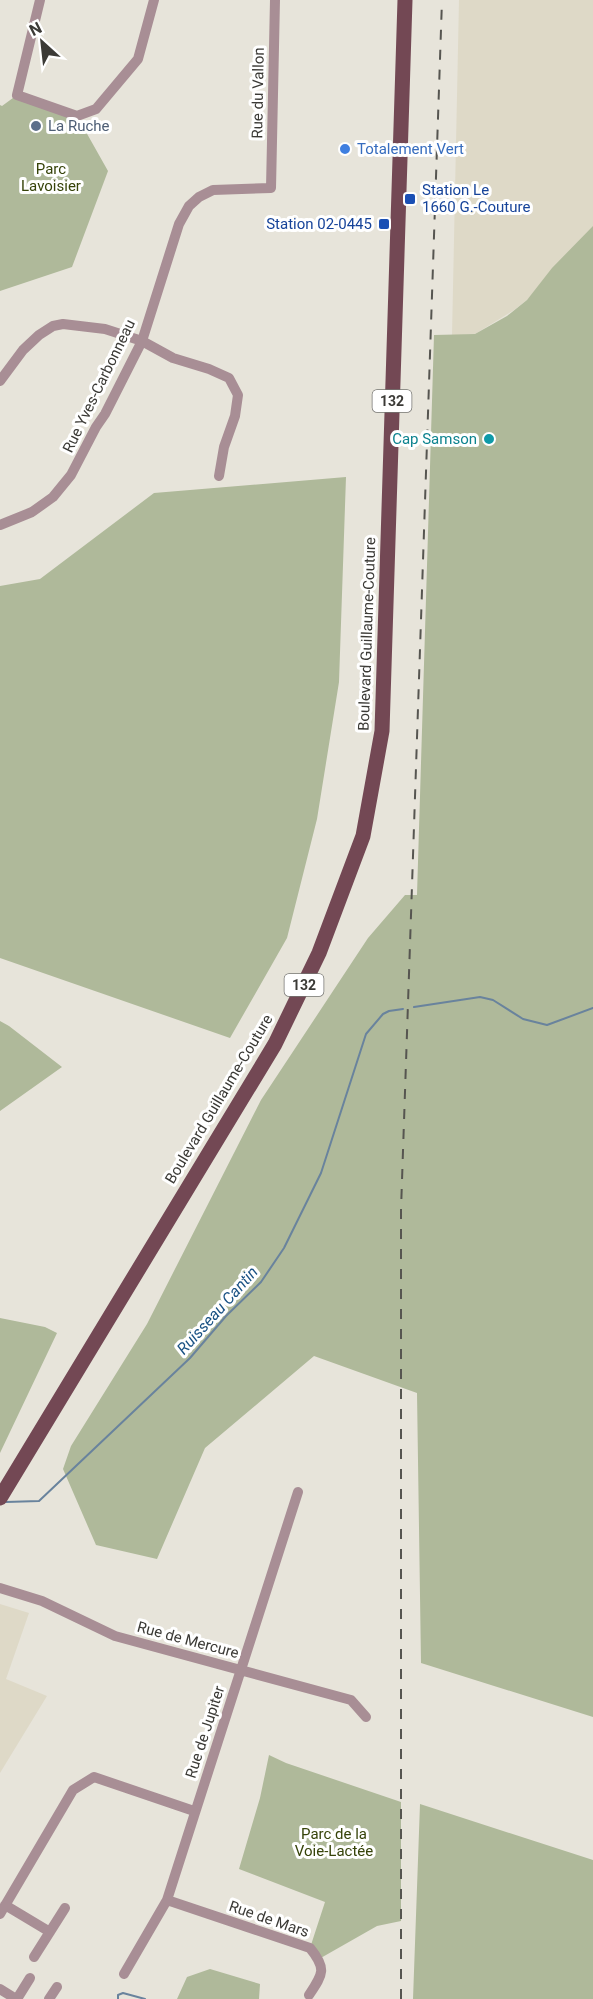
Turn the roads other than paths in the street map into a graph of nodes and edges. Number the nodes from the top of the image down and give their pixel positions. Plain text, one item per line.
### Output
1 (40, 0) edge
2 (154, 0) edge
3 (275, 0) edge
4 (405, 0) edge
5 (271, 188) joint
6 (142, 341) junction
7 (0, 381) edge
8 (219, 476) dead end
9 (0, 525) edge
10 (298, 1492) dead end
11 (0, 1498) edge
12 (0, 1588) edge
13 (241, 1670) junction
14 (366, 1717) dead end
15 (195, 1811) junction
16 (167, 1900) junction
17 (65, 1908) dead end
18 (3, 1909) edge
19 (50, 1932) junction
20 (34, 1957) dead end
21 (124, 1974) dead end
22 (30, 1978) dead end
23 (57, 1987) dead end
24 (0, 1989) edge
25 (309, 1995) dead end
26 (16, 1999) edge
27 (49, 1999) edge

1 - 2 street
3 - 5 street, Rue du Vallon
4 - 11 main road, Boulevard Guillaume-Couture / 132
5 - 6 street, Rue Yves-Carbonneau
6 - 7 street
6 - 8 street
6 - 9 street, Rue Yves-Carbonneau
10 - 13 street, Rue de Jupiter
12 - 13 street, Rue de Mercure
13 - 14 street, Rue de Mercure
13 - 15 street, Rue de Jupiter
15 - 16 street, Rue de Jupiter
15 - 18 street
16 - 21 street, Rue de Jupiter
16 - 25 street, Rue de Mars
17 - 19 street
18 - 19 street
19 - 20 street
22 - 26 street
23 - 27 street
24 - 26 street

